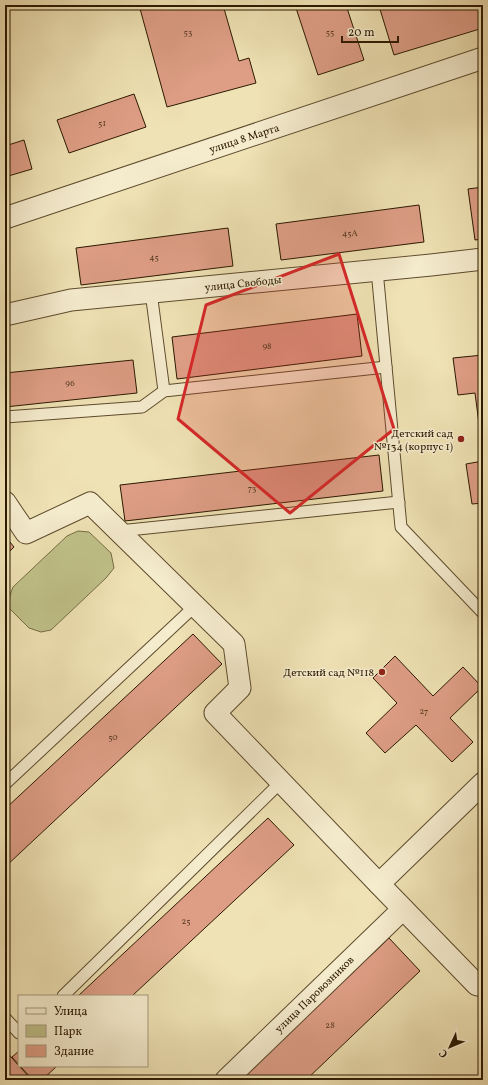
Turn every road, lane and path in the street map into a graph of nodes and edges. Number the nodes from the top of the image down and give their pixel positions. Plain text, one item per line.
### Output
1 (483, 58) edge
2 (5, 218) edge
3 (483, 259) edge
4 (377, 270) junction
5 (150, 292) junction
6 (5, 315) edge
7 (386, 368) junction
8 (164, 391) junction
9 (5, 417) edge
10 (5, 502) edge
11 (399, 502) junction
12 (119, 531) junction
13 (195, 606) junction
14 (483, 613) edge
15 (281, 782) junction
16 (483, 783) edge
17 (5, 784) edge
18 (379, 884) junction
19 (403, 909) junction
20 (483, 986) edge
21 (64, 995) edge
22 (5, 1018) edge
23 (18, 1032) edge
24 (226, 1080) edge

1 - 2 street, улица 8 Марта
3 - 4 street, улица Свободы
4 - 5 street, улица Свободы
4 - 7 lane
5 - 6 street, улица Свободы
5 - 8 lane
7 - 8 lane
7 - 11 lane
8 - 9 lane
10 - 12 street
11 - 12 lane
11 - 14 lane
12 - 13 street
13 - 15 street
13 - 17 lane
15 - 18 street
15 - 21 lane
16 - 18 street
18 - 19 street
19 - 20 street
19 - 24 street, улица Паровозников
22 - 23 lane

